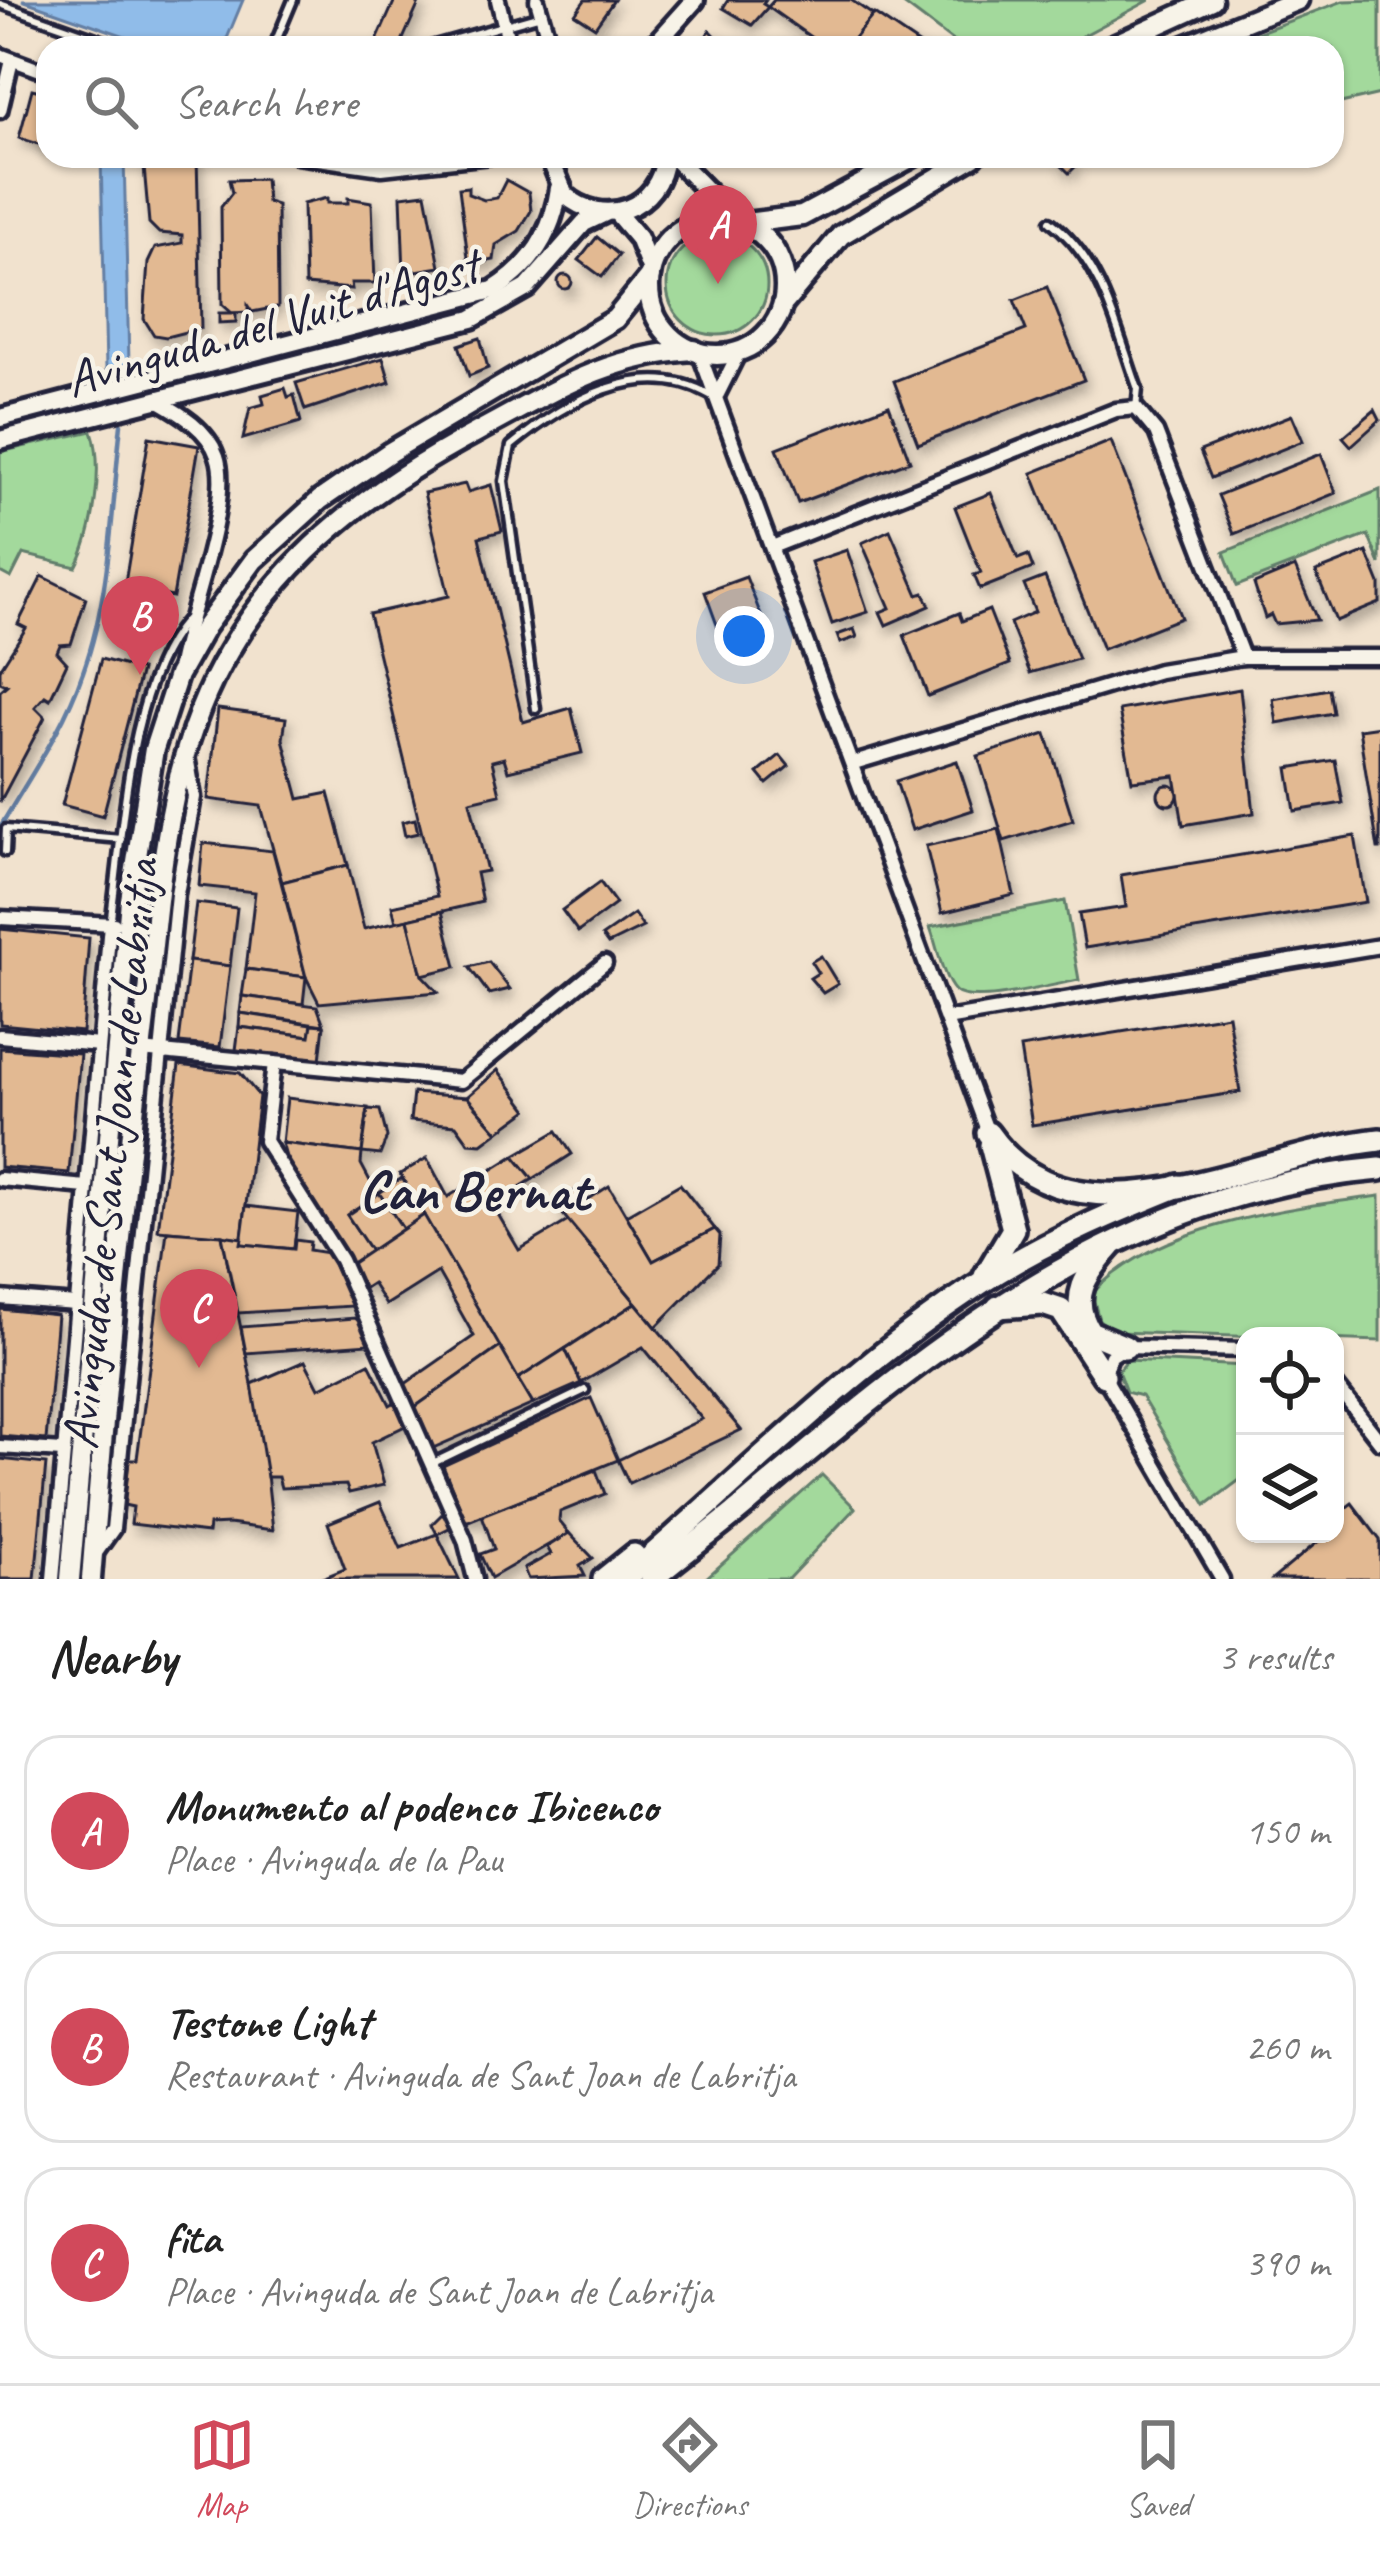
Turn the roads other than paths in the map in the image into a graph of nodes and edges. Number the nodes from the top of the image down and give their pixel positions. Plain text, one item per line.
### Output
1 (293, 0) edge
2 (498, 0) edge
3 (536, 0) edge
4 (1212, 0) edge
5 (1298, 0) edge
6 (0, 4) edge
7 (692, 4) edge
8 (541, 15) junction
9 (505, 27) junction
10 (91, 36) edge
11 (278, 36) edge
12 (470, 36) edge
13 (507, 36) edge
14 (547, 36) edge
15 (663, 36) edge
16 (676, 36) edge
17 (1133, 36) edge
18 (1210, 36) edge
19 (6, 57) edge
20 (36, 68) edge
21 (0, 111) edge
22 (553, 168) edge
23 (663, 168) edge
24 (682, 168) edge
25 (892, 168) edge
26 (954, 168) edge
27 (559, 188) junction
28 (610, 213) junction
29 (1050, 221) dead end
30 (739, 222) junction
31 (651, 274) junction
32 (782, 306) junction
33 (740, 350) junction
34 (697, 351) junction
35 (718, 398) junction
36 (157, 400) junction
37 (1136, 408) junction
38 (0, 418) edge
39 (0, 440) edge
40 (772, 547) junction
41 (188, 617) junction
42 (1243, 657) junction
43 (1380, 657) edge
44 (178, 675) junction
45 (536, 710) dead end
46 (187, 753) junction
47 (854, 763) junction
48 (121, 839) junction
49 (5, 852) dead end
50 (0, 918) edge
51 (119, 924) junction
52 (1380, 946) edge
53 (605, 963) dead end
54 (946, 1019) junction
55 (0, 1036) edge
56 (108, 1039) junction
57 (141, 1050) junction
58 (162, 1052) junction
59 (274, 1063) junction
60 (988, 1133) junction
61 (1380, 1140) edge
62 (1380, 1169) edge
63 (0, 1179) edge
64 (1179, 1186) junction
65 (86, 1187) junction
66 (1116, 1240) junction
67 (977, 1286) junction
68 (0, 1298) edge
69 (76, 1304) junction
70 (992, 1308) junction
71 (1125, 1347) junction
72 (1236, 1350) edge
73 (1104, 1376) junction
74 (585, 1390) dead end
75 (1344, 1396) edge
76 (1380, 1442) edge
77 (0, 1447) edge
78 (62, 1451) junction
79 (431, 1464) junction
80 (712, 1498) junction
81 (746, 1505) junction
82 (92, 1569) edge
83 (53, 1579) edge
84 (70, 1579) edge
85 (475, 1579) edge
86 (604, 1579) edge
87 (625, 1579) edge
88 (652, 1579) edge
89 (670, 1579) edge
90 (1222, 1579) edge

1 - 11 lane
2 - 9 street
3 - 8 street
4 - 17 main road
5 - 18 main road
6 - 10 lane
7 - 15 street
7 - 16 street
8 - 9 lane
8 - 14 street
9 - 12 lane
9 - 13 street
19 - 20 street
19 - 21 street
22 - 27 street
23 - 28 street, Avinguda del Vuit d'Agost
24 - 30 street
25 - 30 main road
26 - 32 main road
27 - 28 street
27 - 38 street, Avinguda del Vuit d'Agost
28 - 31 street
28 - 36 street, Avinguda del Vuit d'Agost
29 - 37 lane
30 - 31 main road
30 - 32 main road
31 - 34 main road
31 - 44 main road, Avinguda de Sant Joan de Labritja
32 - 33 main road
33 - 34 main road
33 - 35 street
34 - 35 street
34 - 46 main road, Avinguda de Sant Joan de Labritja
35 - 40 street
35 - 45 lane
36 - 39 street, Avinguda del Vuit d'Agost
36 - 41 street
37 - 40 street
37 - 42 street
40 - 47 street
41 - 44 street
41 - 48 lane, Avinguda de Sant Joan de Labritja
42 - 43 street
42 - 47 street
44 - 51 main road, Avinguda de Sant Joan de Labritja
46 - 57 main road, Avinguda de Sant Joan de Labritja
46 - 58 street, Avinguda de Sant Joan de Labritja
47 - 54 street
48 - 49 lane
48 - 51 lane, Avinguda de Sant Joan de Labritja
50 - 51 street
51 - 56 main road, Avinguda de Sant Joan de Labritja
52 - 54 street
53 - 59 street
54 - 60 street
55 - 56 street
56 - 57 street
56 - 65 street, Avinguda de Sant Joan de Labritja
56 - 84 main road, Avinguda de Sant Joan de Labritja
57 - 58 street
57 - 82 main road, Avinguda de Sant Joan de Labritja
58 - 59 street
58 - 82 street, Avinguda de Sant Joan de Labritja
59 - 79 street
60 - 64 highway
60 - 67 highway
61 - 64 highway
62 - 66 highway
63 - 65 street
64 - 67 highway
65 - 69 street, Avinguda de Sant Joan de Labritja
66 - 70 highway
66 - 71 highway
67 - 80 highway
68 - 69 street
69 - 78 street, Avinguda de Sant Joan de Labritja
70 - 73 highway
70 - 81 highway
71 - 72 street
71 - 73 street
73 - 90 street
74 - 79 lane
75 - 76 street
77 - 78 street
78 - 83 street, Avinguda de Sant Joan de Labritja
79 - 85 street
80 - 86 highway
80 - 87 highway
81 - 88 highway
81 - 89 highway

